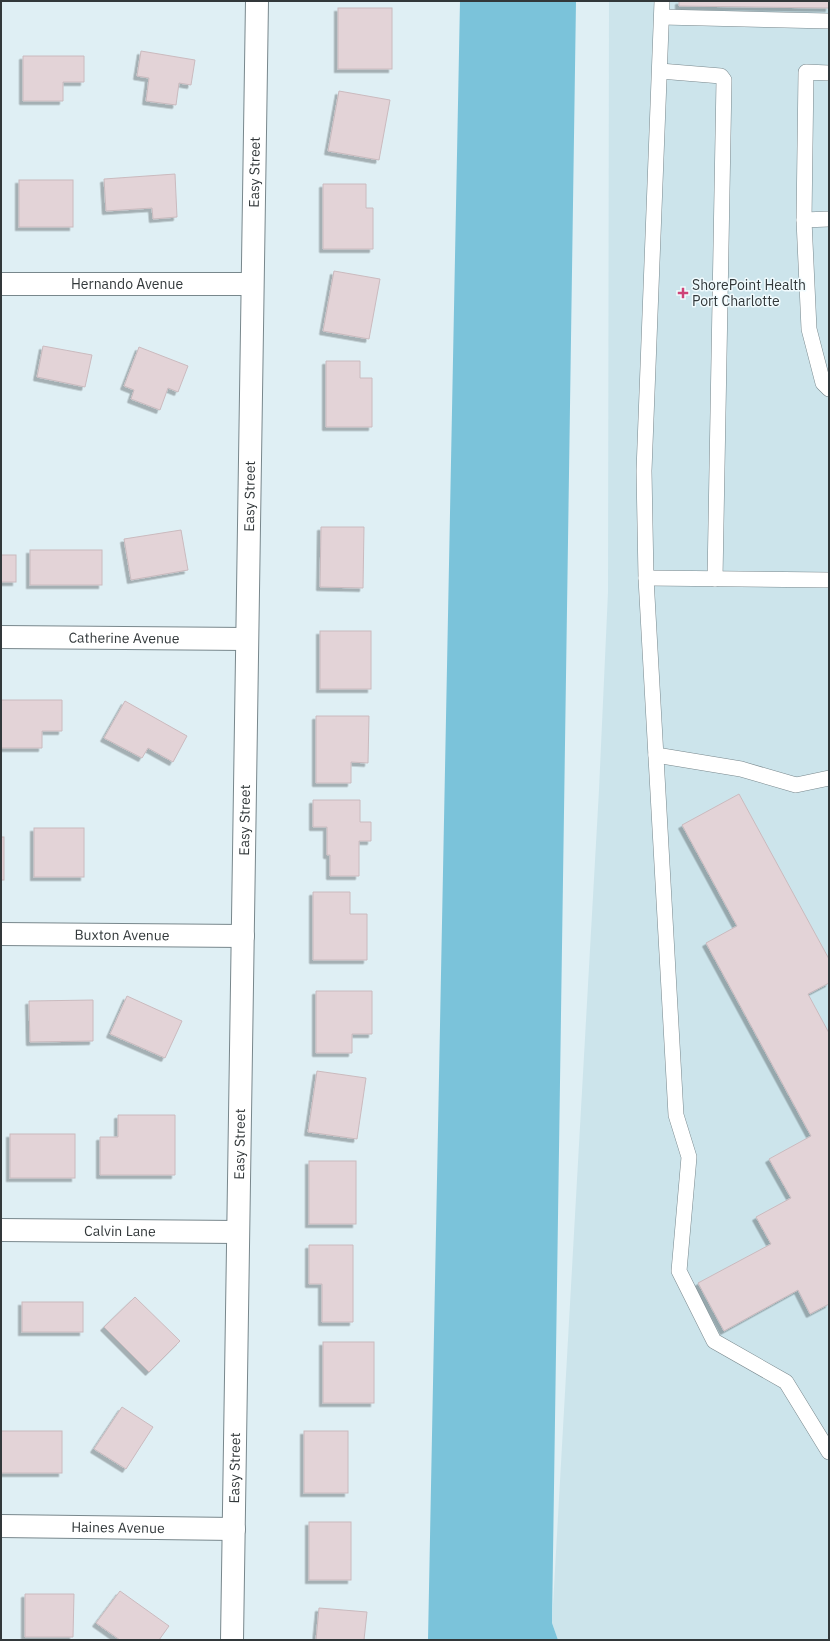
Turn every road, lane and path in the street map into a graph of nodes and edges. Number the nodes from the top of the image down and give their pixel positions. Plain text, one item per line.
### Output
1 (257, 1) edge
2 (662, 1) edge
3 (662, 17) junction
4 (829, 21) edge
5 (660, 71) junction
6 (829, 72) edge
7 (829, 219) edge
8 (804, 220) junction
9 (1, 284) edge
10 (252, 284) junction
11 (829, 389) edge
12 (646, 578) junction
13 (715, 579) junction
14 (829, 580) edge
15 (1, 637) edge
16 (247, 640) junction
17 (656, 755) junction
18 (829, 778) edge
19 (1, 934) edge
20 (243, 936) junction
21 (1, 1230) edge
22 (238, 1232) junction
23 (829, 1452) edge
24 (1, 1526) edge
25 (234, 1529) junction
26 (232, 1640) edge

1 - 10 street, Easy Street
2 - 3 lane
3 - 4 lane
3 - 5 lane
5 - 12 lane
5 - 13 lane
6 - 8 lane
7 - 8 lane
8 - 11 lane
9 - 10 street, Hernando Avenue
10 - 16 street, Easy Street
12 - 13 lane
12 - 17 lane
13 - 14 lane
15 - 16 street, Catherine Avenue
16 - 20 street, Easy Street
17 - 18 lane
17 - 23 lane
19 - 20 street, Buxton Avenue
20 - 22 street, Easy Street
21 - 22 street, Calvin Lane
22 - 25 street, Easy Street
24 - 25 street, Haines Avenue
25 - 26 street, Easy Street

